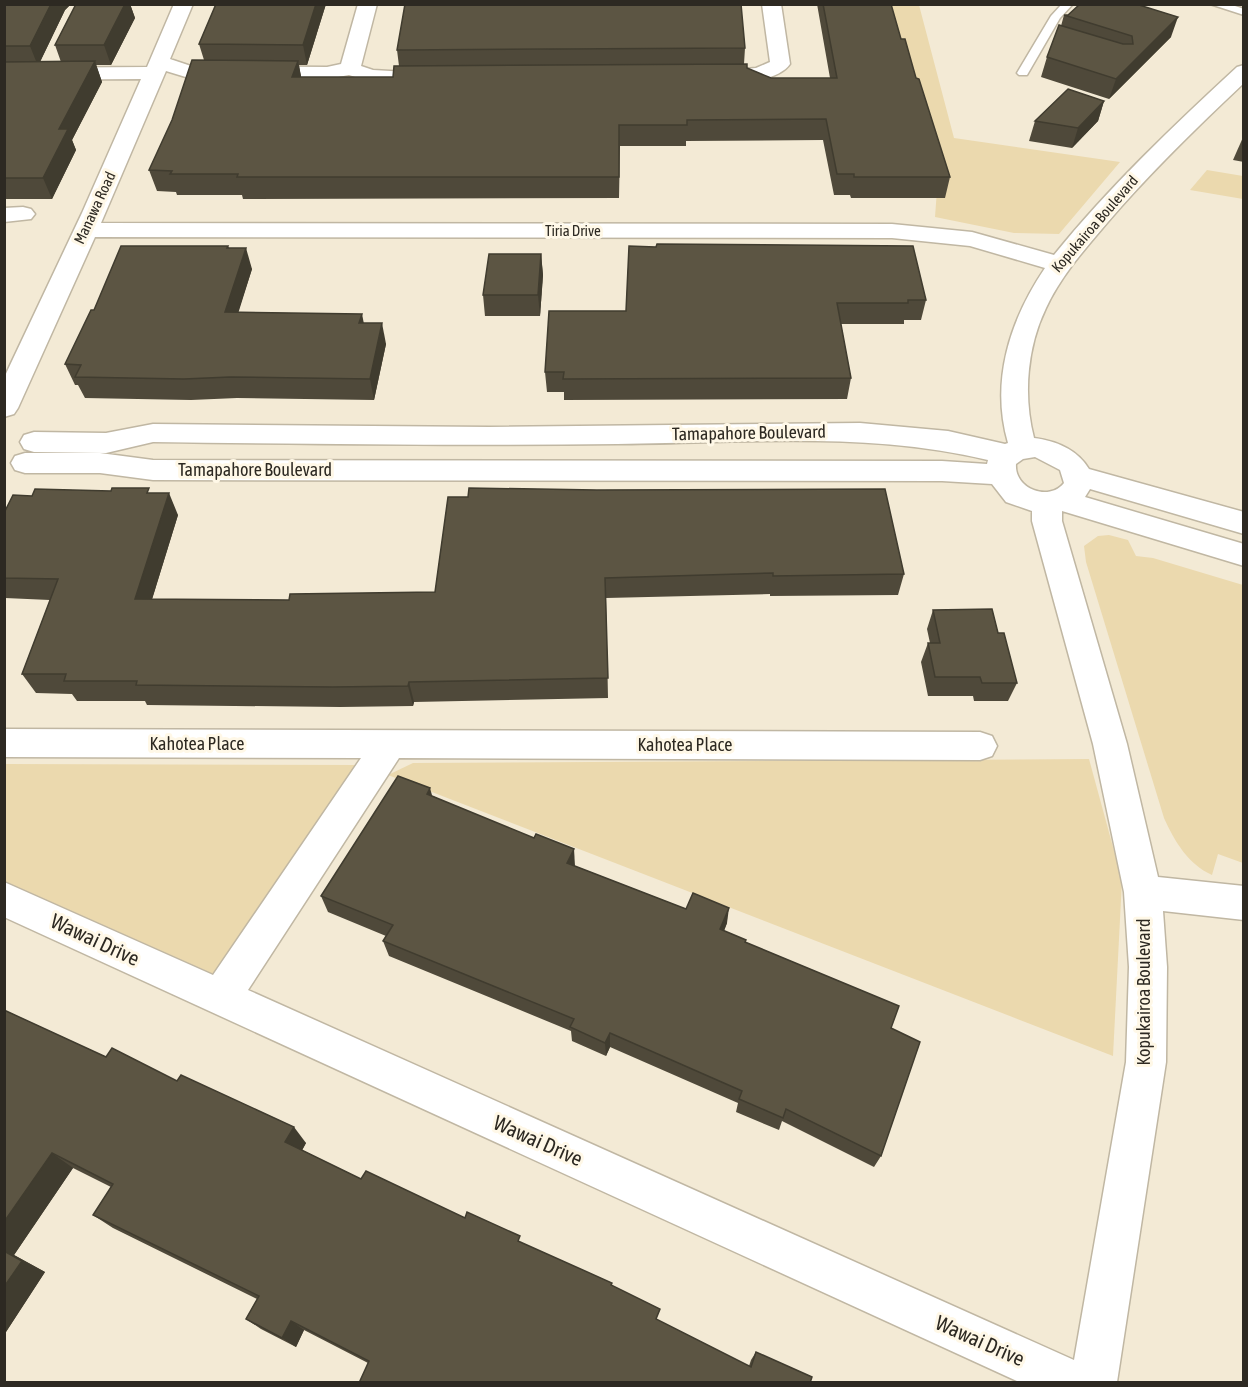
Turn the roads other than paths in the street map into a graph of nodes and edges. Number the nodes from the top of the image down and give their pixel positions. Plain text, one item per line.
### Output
1 (368, 4) edge
2 (771, 4) edge
3 (1068, 4) edge
4 (1215, 4) edge
5 (184, 6) edge
6 (1244, 12) edge
7 (57, 53) edge
8 (158, 67) junction
9 (350, 69) junction
10 (1244, 70) edge
11 (1023, 73) dead end
12 (4, 74) edge
13 (46, 74) junction
14 (691, 76) edge
15 (440, 78) edge
16 (85, 230) junction
17 (1058, 264) junction
18 (4, 408) edge
19 (4, 420) edge
20 (489, 436) junction
21 (1010, 459) junction
22 (21, 461) edge
23 (487, 470) junction
24 (1078, 476) junction
25 (1054, 501) junction
26 (1244, 523) edge
27 (1244, 555) edge
28 (4, 743) edge
29 (390, 744) junction
30 (980, 746) dead end
31 (1143, 892) junction
32 (4, 899) edge
33 (1244, 903) edge
34 (220, 997) junction
35 (1071, 1383) edge
36 (1094, 1383) edge

1 - 9 street
2 - 14 street
3 - 11 lane
4 - 6 lane
5 - 8 street, Manawa Road
7 - 13 street
8 - 9 street
8 - 13 street
8 - 16 street, Manawa Road
9 - 15 street
10 - 17 street, Kopukairoa Boulevard
12 - 13 street
16 - 17 street, Tiria Drive
16 - 18 street, Manawa Road
17 - 21 street, Kopukairoa Boulevard
19 - 22 street
20 - 21 street, Tamapahore Boulevard
20 - 22 street, Tamapahore Boulevard
20 - 23 street
21 - 23 street, Tamapahore Boulevard
21 - 24 street
21 - 25 street
22 - 23 street, Tamapahore Boulevard
24 - 25 street
24 - 26 street
25 - 27 street
25 - 31 street, Kopukairoa Boulevard
28 - 29 street, Kahotea Place
29 - 30 street, Kahotea Place
29 - 34 street
31 - 33 street
31 - 36 street, Kopukairoa Boulevard
32 - 34 street, Wawai Drive
34 - 35 street, Wawai Drive

